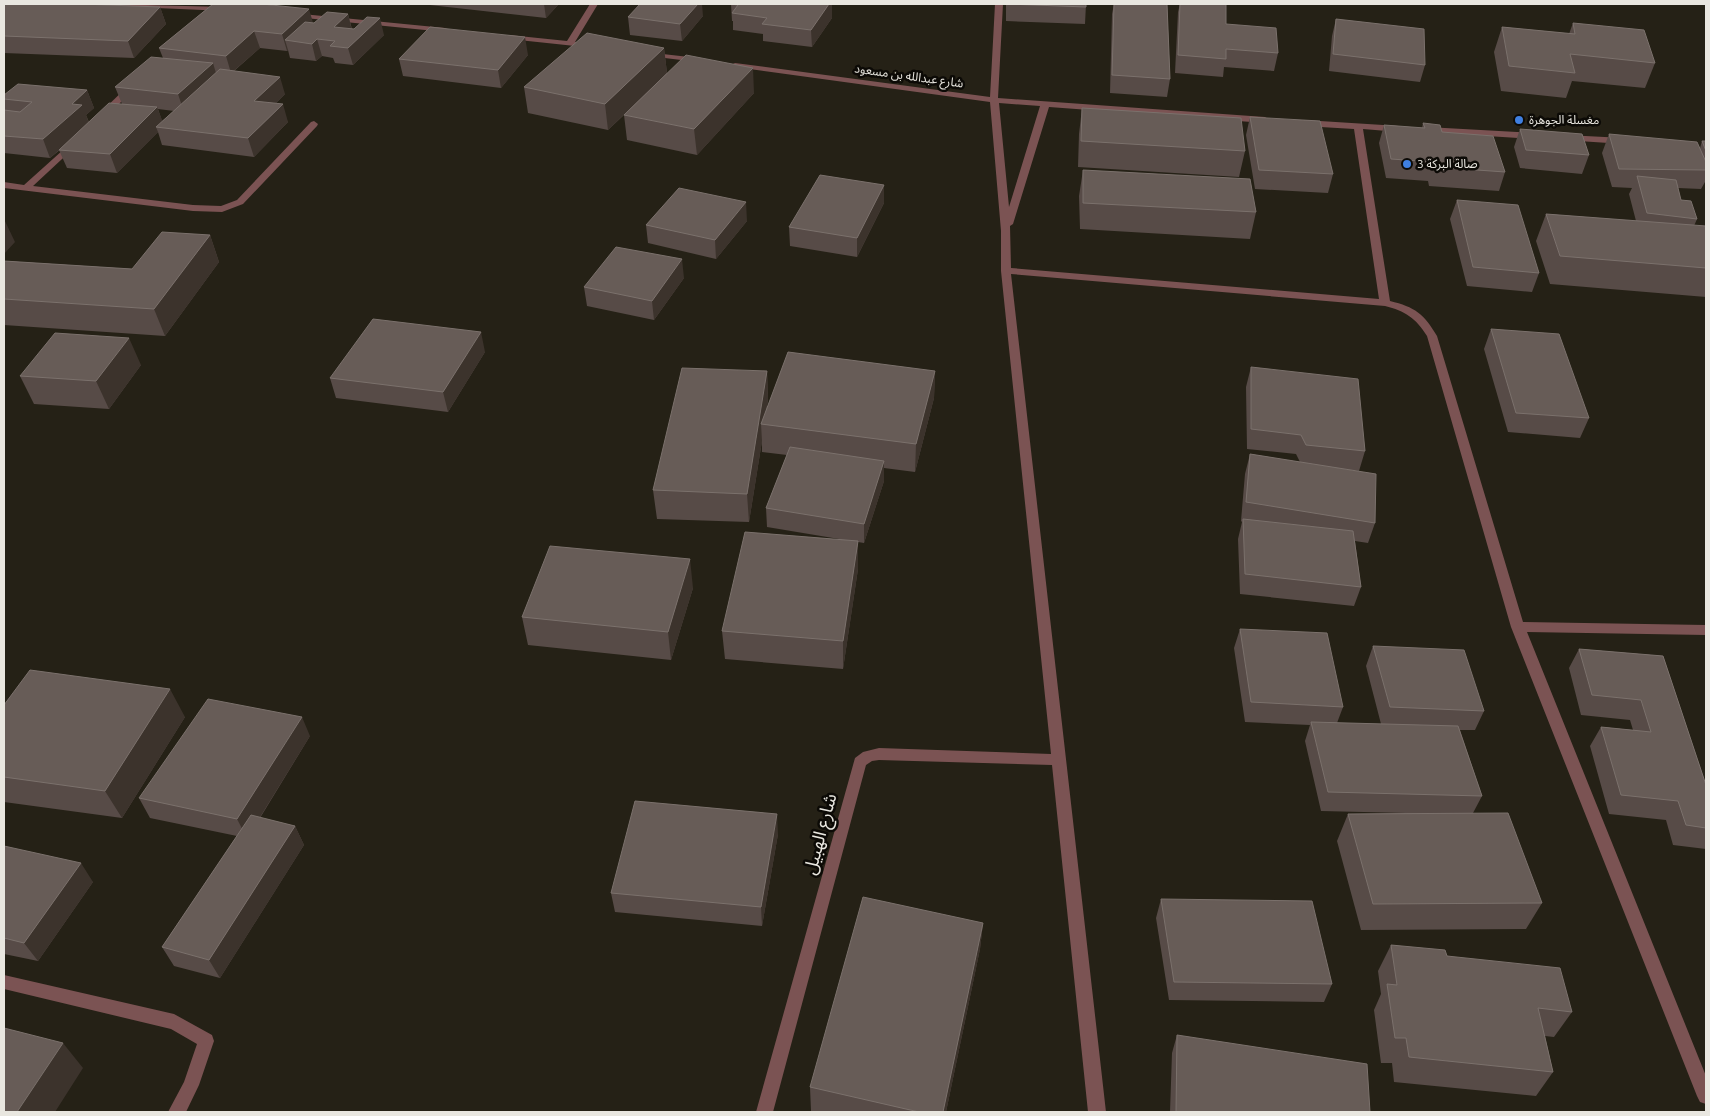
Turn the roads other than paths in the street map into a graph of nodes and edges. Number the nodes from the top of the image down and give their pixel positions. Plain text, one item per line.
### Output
1 (110, 4) edge
2 (299, 4) edge
3 (594, 4) edge
4 (999, 4) edge
5 (216, 8) junction
6 (234, 10) edge
7 (202, 21) edge
8 (454, 31) edge
9 (502, 36) edge
10 (570, 43) junction
11 (599, 47) edge
12 (639, 52) edge
13 (708, 62) edge
14 (728, 64) edge
15 (139, 81) edge
16 (994, 100) junction
17 (1045, 104) junction
18 (97, 121) edge
19 (1278, 121) edge
20 (1297, 122) edge
21 (314, 124) dead end
22 (1358, 127) junction
23 (1408, 129) edge
24 (1418, 130) edge
25 (83, 134) edge
26 (1547, 137) edge
27 (1557, 138) edge
28 (1637, 142) edge
29 (4, 185) edge
30 (26, 188) junction
31 (1006, 231) junction
32 (1006, 271) junction
33 (1385, 303) junction
34 (1518, 627) junction
35 (1706, 630) edge
36 (1060, 760) junction
37 (4, 982) edge
38 (1706, 1096) edge
39 (177, 1112) edge
40 (764, 1112) edge
41 (1097, 1112) edge

1 - 5 street
2 - 8 street
3 - 10 street
4 - 16 street
5 - 6 street
5 - 7 street
9 - 10 street
10 - 11 street
12 - 13 street
14 - 16 street, شارع عبدالله بن مسعود
15 - 18 street
16 - 17 street, شارع عبدالله بن مسعود
16 - 31 street
17 - 19 street, شارع عبدالله بن مسعود
17 - 31 street
20 - 22 street
21 - 30 street
22 - 23 street
22 - 33 street
24 - 26 street
25 - 30 street
27 - 28 street
29 - 30 street
31 - 32 street
32 - 33 street
32 - 36 street
33 - 34 street
34 - 35 street
34 - 38 street
36 - 40 street, شارع الهبيل
36 - 41 street
37 - 39 street

